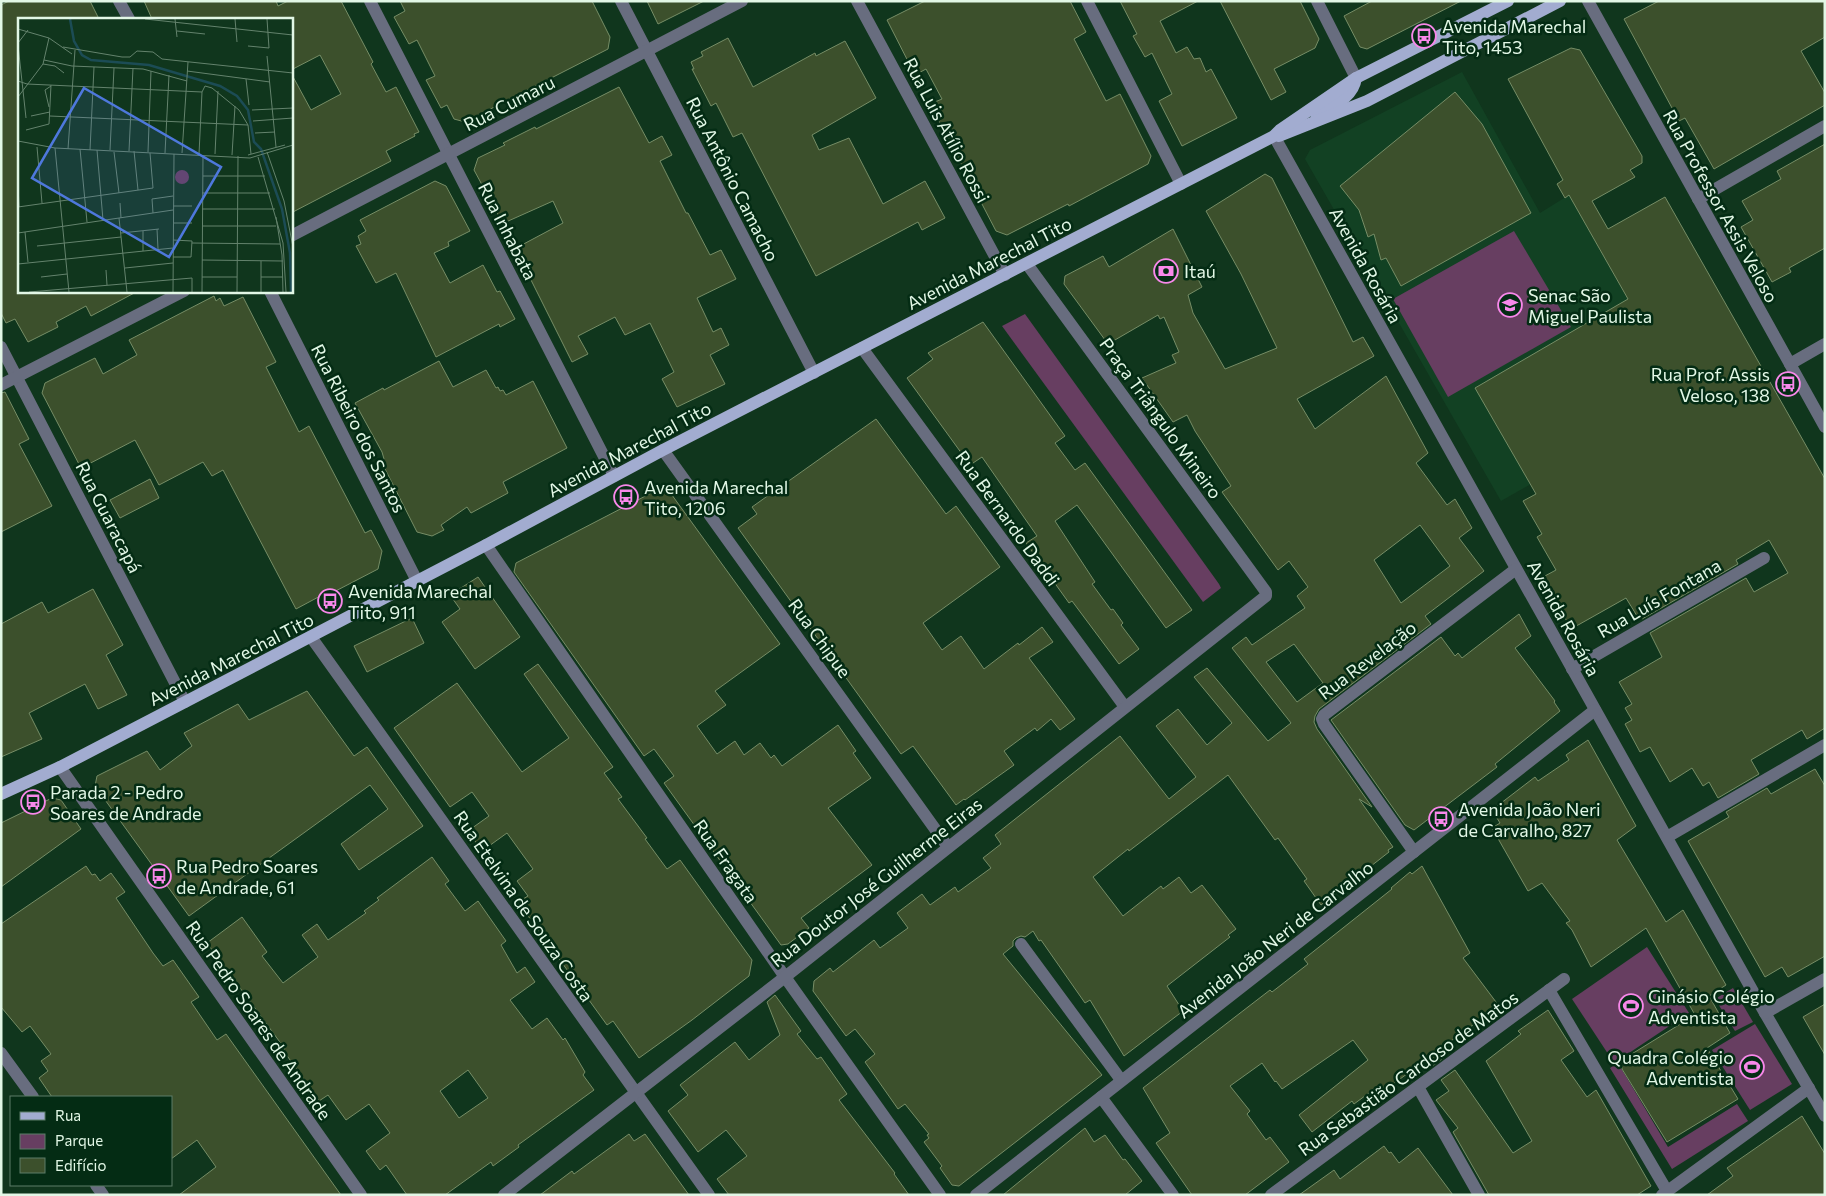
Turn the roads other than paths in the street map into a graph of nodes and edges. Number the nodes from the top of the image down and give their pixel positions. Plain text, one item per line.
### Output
1 (120, 1) edge
2 (370, 1) edge
3 (621, 1) edge
4 (742, 1) edge
5 (858, 1) edge
6 (1087, 1) edge
7 (1317, 1) edge
8 (1508, 1) edge
9 (1560, 1) edge
10 (1588, 1) edge
11 (128, 18) edge
12 (647, 51) junction
13 (1356, 78) junction
14 (1825, 126) edge
15 (1274, 136) junction
16 (448, 154) junction
17 (1181, 184) junction
18 (1698, 199) junction
19 (292, 235) edge
20 (1026, 264) junction
21 (1005, 275) junction
22 (182, 292) edge
23 (271, 292) edge
24 (1825, 344) edge
25 (1, 347) edge
26 (862, 348) junction
27 (1790, 364) junction
28 (814, 373) junction
29 (17, 377) junction
30 (1, 385) edge
31 (1825, 427) edge
32 (663, 450) junction
33 (614, 476) junction
34 (486, 545) junction
35 (1764, 558) dead end
36 (1516, 569) junction
37 (417, 581) junction
38 (1266, 594) joint
39 (311, 637) junction
40 (1572, 669) junction
41 (185, 702) junction
42 (1125, 708) junction
43 (1595, 710) junction
44 (1825, 745) edge
45 (60, 767) junction
46 (1, 794) edge
47 (1667, 837) junction
48 (948, 847) junction
49 (1414, 852) junction
50 (1021, 944) dead end
51 (784, 977) junction
52 (1564, 979) dead end
53 (1825, 979) edge
54 (1549, 990) junction
55 (1765, 1013) junction
56 (1, 1053) edge
57 (1122, 1080) junction
58 (1418, 1087) junction
59 (1808, 1088) junction
60 (635, 1092) junction
61 (32, 1096) edge
62 (1100, 1097) junction
63 (1825, 1116) edge
64 (1664, 1193) edge
65 (361, 1195) edge
66 (504, 1195) edge
67 (709, 1195) edge
68 (940, 1195) edge
69 (976, 1195) edge
70 (1173, 1195) edge
71 (1272, 1195) edge
72 (1479, 1195) edge

1 - 11 street
2 - 16 street, Rua Inhabata
3 - 12 street, Rua Antônio Camacho
4 - 12 street, Rua Cumaru
5 - 21 street, Rua Luis Atílio Rossi
6 - 17 street
7 - 13 street
8 - 13 main road
9 - 15 main road, Avenida Marechal Tito
10 - 18 street, Rua Professor Assis Veloso
12 - 16 street, Rua Cumaru
12 - 28 street, Rua Antônio Camacho
13 - 15 main road
14 - 18 street
15 - 17 main road, Avenida Marechal Tito
15 - 36 street, Avenida Rosária
16 - 19 street, Rua Cumaru
16 - 33 street, Rua Inhabata
17 - 20 main road, Avenida Marechal Tito
18 - 27 street, Rua Professor Assis Veloso
20 - 21 main road, Avenida Marechal Tito
20 - 38 street, Praça Triângulo Mineiro
21 - 26 main road, Avenida Marechal Tito
22 - 29 street
23 - 37 street, Rua Ribeiro dos Santos
24 - 27 street
25 - 29 street, Rua Guaracapá
26 - 28 main road, Avenida Marechal Tito
26 - 42 street, Rua Bernardo Daddi
27 - 31 street, Rua Professor Assis Veloso
28 - 32 main road, Avenida Marechal Tito
29 - 30 street
29 - 41 street, Rua Guaracapá
32 - 33 main road, Avenida Marechal Tito
32 - 48 street, Rua Chipue
33 - 34 main road, Avenida Marechal Tito
34 - 37 main road, Avenida Marechal Tito
34 - 51 street, Rua Fragata
35 - 40 street, Rua Luís Fontana
36 - 40 street, Avenida Rosária
36 - 49 street, Rua Revelação
37 - 39 main road, Avenida Marechal Tito
38 - 42 street, Rua Doutor José Guilherme Eiras
39 - 41 main road, Avenida Marechal Tito
39 - 60 street, Rua Etelvina de Souza Costa
40 - 43 street, Avenida Rosária
41 - 45 main road, Avenida Marechal Tito
42 - 48 street, Rua Doutor José Guilherme Eiras
43 - 47 street, Avenida Rosária
43 - 49 street, Avenida João Neri de Carvalho
44 - 47 street
45 - 46 main road, Avenida Marechal Tito
45 - 65 street, Rua Pedro Soares de Andrade
47 - 55 street, Avenida Rosária
48 - 51 street, Rua Doutor José Guilherme Eiras
49 - 57 street, Avenida João Neri de Carvalho
50 - 57 street
51 - 60 street, Rua Doutor José Guilherme Eiras
51 - 68 street, Rua Fragata
52 - 54 street, Rua Sebastião Cardoso de Matos
53 - 55 street
54 - 58 street, Rua Sebastião Cardoso de Matos
54 - 64 street
55 - 59 street, Avenida Rosária
56 - 61 street
57 - 62 street, Avenida João Neri de Carvalho
58 - 71 street, Rua Sebastião Cardoso de Matos
58 - 72 street
59 - 63 street, Avenida Rosária
59 - 64 street
60 - 66 street, Rua Doutor José Guilherme Eiras
60 - 67 street, Rua Etelvina de Souza Costa
62 - 69 street, Avenida João Neri de Carvalho
62 - 70 street

